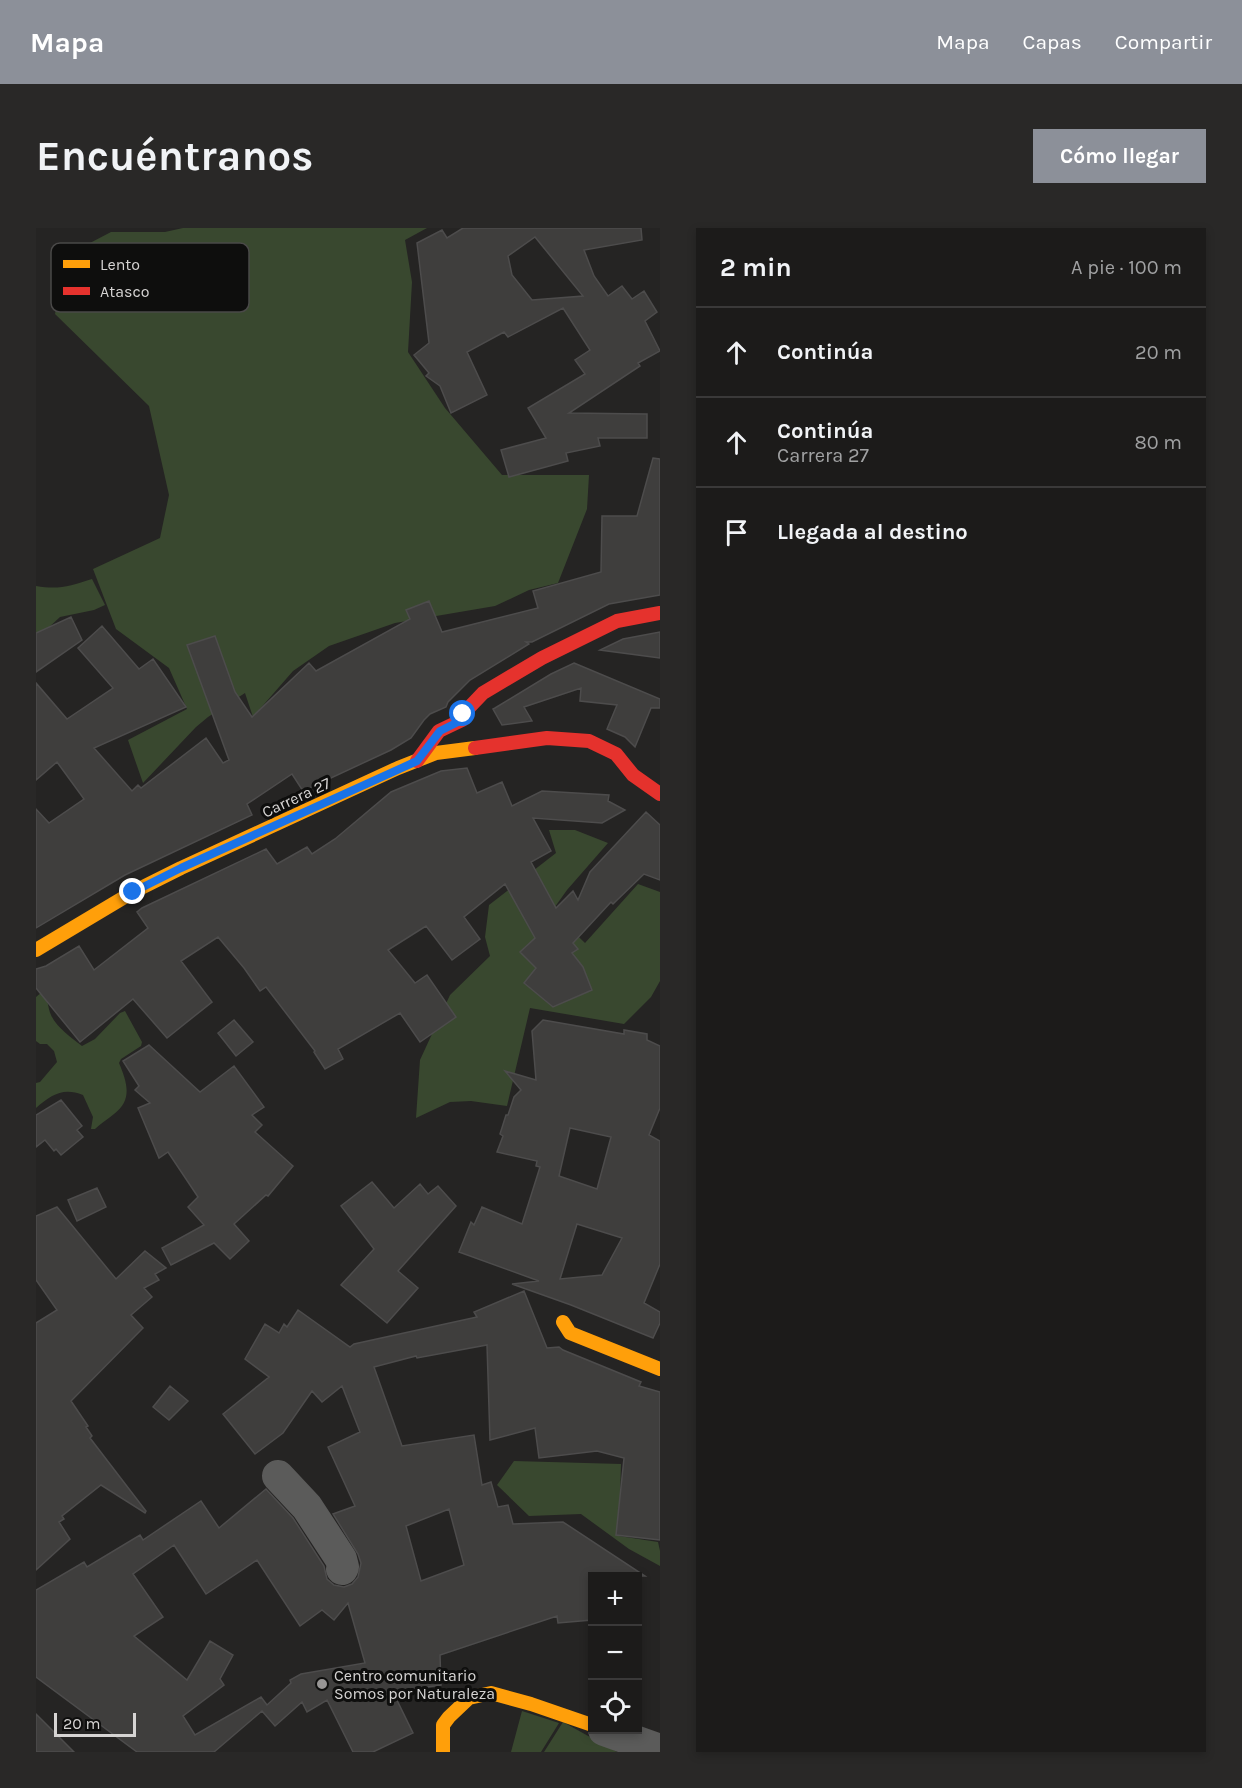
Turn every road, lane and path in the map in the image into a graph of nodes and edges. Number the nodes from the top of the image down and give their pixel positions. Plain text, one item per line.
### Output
1 (660, 613) edge
2 (417, 761) junction
3 (660, 794) edge
4 (36, 950) edge
5 (563, 1322) dead end
6 (660, 1369) edge
7 (278, 1476) dead end
8 (342, 1569) dead end
9 (588, 1724) edge
10 (615, 1734) edge
11 (660, 1750) edge
12 (443, 1752) edge

1 - 2 street
2 - 3 street, Carrera 27
2 - 4 street, Carrera 27
5 - 6 street
7 - 8 street
9 - 12 street
10 - 11 street

